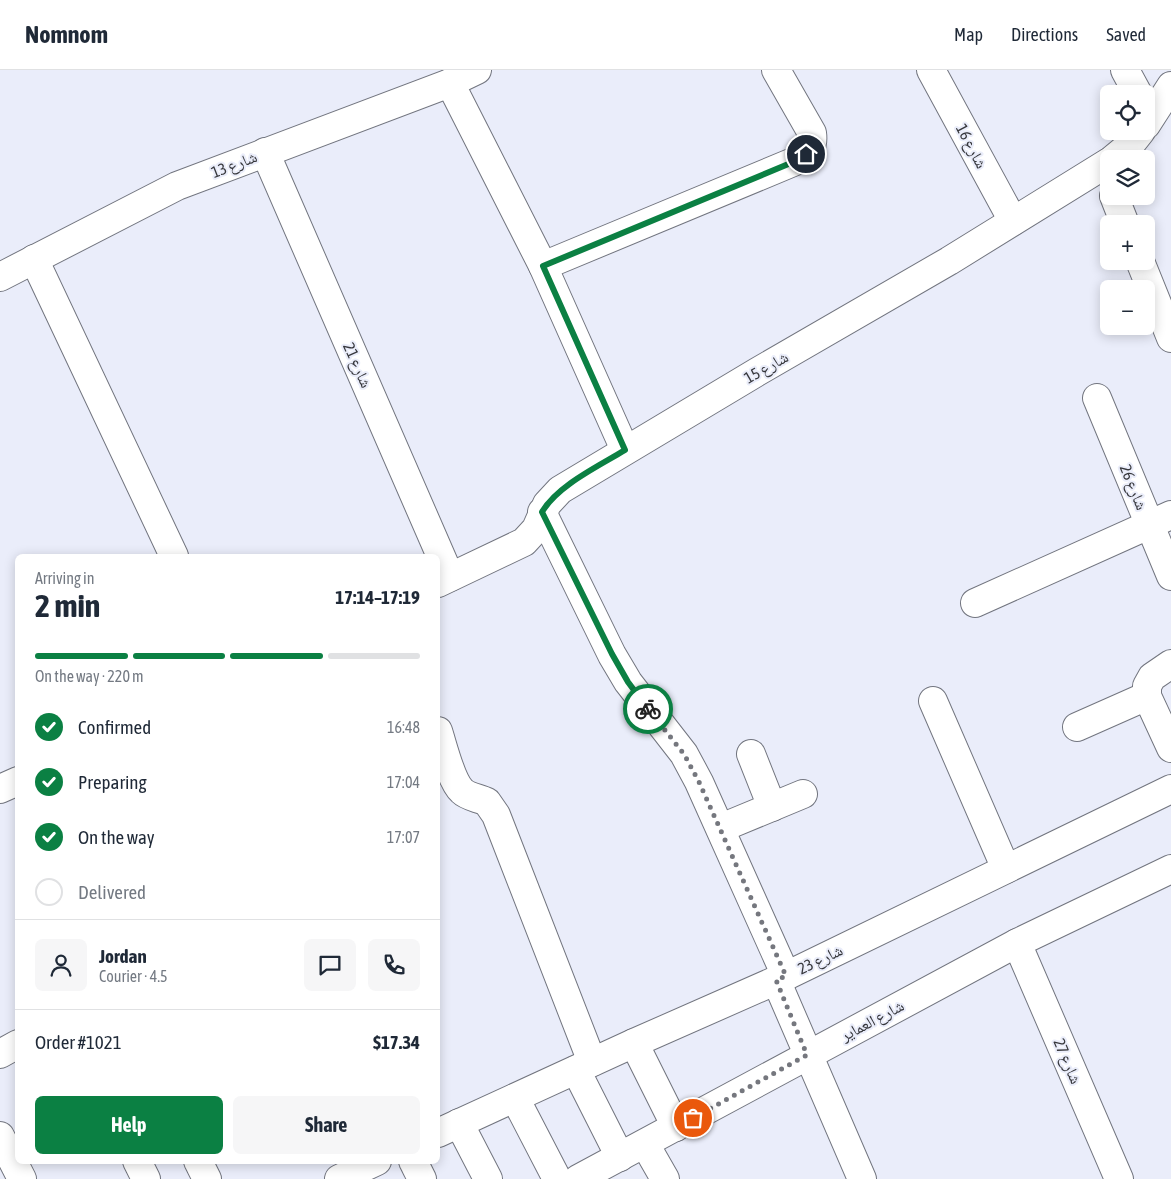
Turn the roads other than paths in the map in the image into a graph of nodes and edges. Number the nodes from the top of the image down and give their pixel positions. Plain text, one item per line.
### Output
1 (478, 70) edge
2 (776, 70) edge
3 (931, 70) edge
4 (1125, 70) edge
5 (450, 83) junction
6 (1133, 85) edge
7 (1171, 86) edge
8 (1155, 108) edge
9 (1133, 140) edge
10 (1125, 150) edge
11 (265, 152) junction
12 (1100, 172) edge
13 (1013, 221) junction
14 (34, 259) junction
15 (543, 266) junction
16 (1144, 270) edge
17 (0, 277) edge
18 (1171, 338) edge
19 (1097, 398) dead end
20 (625, 450) junction
21 (542, 512) junction
22 (1160, 520) edge
23 (173, 554) edge
24 (433, 554) edge
25 (1171, 576) edge
26 (444, 580) edge
27 (975, 603) dead end
28 (1171, 664) edge
29 (1147, 696) junction
30 (933, 701) dead end
31 (1077, 727) dead end
32 (440, 737) edge
33 (1171, 748) edge
34 (751, 754) dead end
35 (15, 782) edge
36 (0, 789) edge
37 (1171, 789) edge
38 (803, 794) dead end
39 (772, 807) junction
40 (721, 828) junction
41 (1006, 869) junction
42 (1171, 869) edge
43 (1017, 943) junction
44 (781, 978) junction
45 (634, 1043) junction
46 (15, 1046) edge
47 (0, 1054) edge
48 (807, 1055) junction
49 (584, 1066) junction
50 (515, 1098) junction
51 (676, 1127) junction
52 (448, 1128) edge
53 (0, 1136) edge
54 (646, 1144) junction
55 (620, 1157) junction
56 (138, 1164) edge
57 (200, 1164) edge
58 (371, 1164) edge
59 (414, 1164) edge
60 (344, 1178) edge
61 (22, 1179) edge
62 (146, 1179) edge
63 (207, 1179) edge
64 (422, 1179) edge
65 (488, 1179) edge
66 (557, 1179) edge
67 (578, 1179) edge
68 (665, 1179) edge
69 (862, 1179) edge
70 (1119, 1179) edge

1 - 5 street, شارع 13
2 - 15 street
3 - 13 street, شارع 16
4 - 6 street
5 - 11 street, شارع 13
5 - 15 street
7 - 8 street, شارع 15
9 - 10 street, شارع 15
11 - 14 street, شارع 13
11 - 24 street, شارع 21
12 - 13 street, شارع 15
13 - 20 street, شارع 15
14 - 17 street, شارع 13
14 - 23 street
15 - 20 street
16 - 18 street
19 - 22 street, شارع 26
20 - 21 street, شارع 15
21 - 26 street, شارع 15
21 - 40 street
22 - 25 street, شارع 26
22 - 27 street
28 - 29 street
29 - 31 street
29 - 33 street
30 - 41 street
32 - 49 street
34 - 39 street
35 - 36 street
37 - 41 street, شارع 23
38 - 39 street
39 - 40 street
40 - 44 street
41 - 44 street, شارع 23
42 - 43 street, شارع العماير
43 - 48 street, شارع العماير
43 - 70 street, شارع 27
44 - 45 street, شارع 23
44 - 48 street
45 - 49 street, شارع 23
45 - 51 street
46 - 47 street
48 - 51 street, شارع العماير
48 - 69 street
49 - 50 street, شارع 23
49 - 55 street
50 - 52 street, شارع 23
50 - 66 street
51 - 54 street, شارع العماير
52 - 65 street
53 - 61 street
54 - 55 street, شارع العماير
54 - 68 street
55 - 67 street, شارع العماير
56 - 62 street
57 - 63 street
58 - 60 street
59 - 64 street

